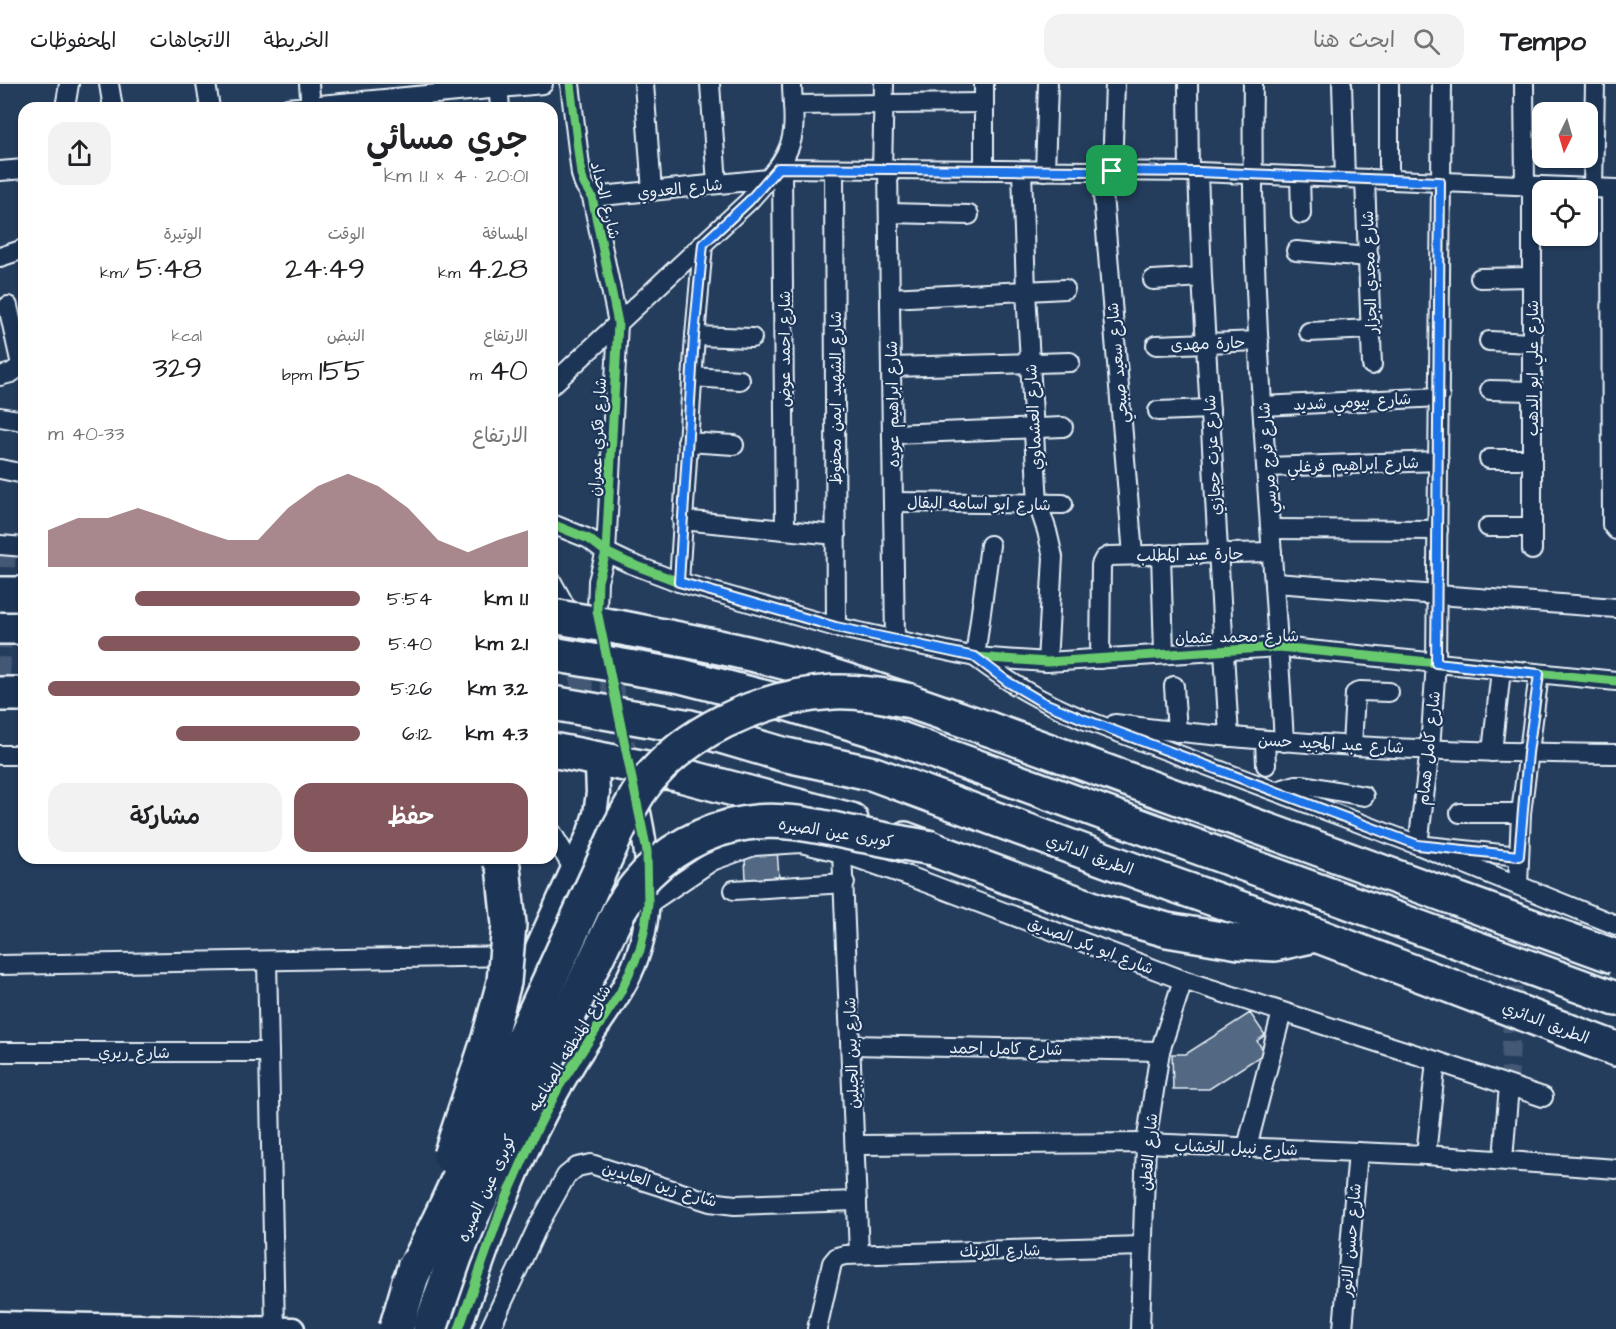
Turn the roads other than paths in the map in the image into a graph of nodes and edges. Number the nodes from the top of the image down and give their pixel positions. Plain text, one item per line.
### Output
1 (69, 84) edge
2 (109, 84) edge
3 (206, 84) edge
4 (309, 84) edge
5 (543, 84) edge
6 (570, 84) edge
7 (644, 84) edge
8 (710, 84) edge
9 (792, 84) edge
10 (884, 84) edge
11 (984, 84) edge
12 (1048, 84) edge
13 (1115, 84) edge
14 (1188, 84) edge
15 (1253, 84) edge
16 (1342, 84) edge
17 (1389, 84) edge
18 (1442, 84) edge
19 (1524, 84) edge
20 (1595, 84) edge
21 (498, 86) edge
22 (434, 95) edge
23 (366, 97) edge
24 (66, 102) edge
25 (111, 102) edge
26 (209, 102) edge
27 (311, 102) edge
28 (335, 102) edge
29 (499, 102) edge
30 (984, 103) junction
31 (884, 104) junction
32 (793, 105) junction
33 (834, 169) junction
34 (885, 169) junction
35 (18, 170) edge
36 (984, 170) junction
37 (0, 171) edge
38 (1022, 171) junction
39 (1045, 171) junction
40 (1106, 171) junction
41 (776, 172) junction
42 (1193, 172) junction
43 (1251, 174) junction
44 (1300, 176) junction
45 (1345, 178) junction
46 (1365, 180) junction
47 (1389, 180) junction
48 (1440, 182) junction
49 (717, 184) junction
50 (1528, 186) junction
51 (1607, 188) edge
52 (652, 191) junction
53 (592, 197) junction
54 (889, 213) junction
55 (1301, 214) dead end
56 (969, 215) dead end
57 (703, 244) junction
58 (18, 251) edge
59 (1296, 251) dead end
60 (0, 257) edge
61 (1369, 257) junction
62 (1202, 277) junction
63 (1532, 277) junction
64 (1480, 278) dead end
65 (1153, 280) dead end
66 (1065, 289) dead end
67 (1026, 291) junction
68 (890, 298) junction
69 (11, 305) edge
70 (618, 323) junction
71 (1371, 329) junction
72 (1309, 332) dead end
73 (694, 336) junction
74 (752, 338) dead end
75 (18, 340) edge
76 (1259, 341) junction
77 (1489, 341) dead end
78 (1532, 343) junction
79 (1206, 344) junction
80 (1156, 345) dead end
81 (1070, 362) dead end
82 (1030, 363) junction
83 (1372, 365) dead end
84 (892, 367) junction
85 (18, 368) edge
86 (0, 376) edge
87 (692, 377) junction
88 (558, 379) edge
89 (740, 380) dead end
90 (1490, 390) dead end
91 (1532, 391) junction
92 (1440, 397) junction
93 (1263, 406) junction
94 (1210, 409) junction
95 (1158, 411) dead end
96 (0, 417) edge
97 (18, 420) edge
98 (1063, 427) dead end
99 (1034, 428) junction
100 (893, 434) junction
101 (687, 442) junction
102 (734, 445) dead end
103 (1489, 459) dead end
104 (1532, 459) junction
105 (1439, 461) junction
106 (1267, 467) junction
107 (0, 469) edge
108 (18, 473) edge
109 (894, 502) junction
110 (1038, 504) junction
111 (1063, 504) dead end
112 (682, 520) junction
113 (558, 526) edge
114 (1488, 527) dead end
115 (1532, 527) junction
116 (1271, 529) junction
117 (785, 530) junction
118 (1438, 530) junction
119 (1616, 530) edge
120 (836, 535) junction
121 (0, 544) edge
122 (990, 545) dead end
123 (18, 546) edge
124 (1532, 550) dead end
125 (606, 552) junction
126 (1272, 552) junction
127 (1218, 553) junction
128 (1161, 554) junction
129 (1133, 555) junction
130 (679, 582) junction
131 (1275, 583) junction
132 (0, 594) edge
133 (18, 594) edge
134 (1437, 594) junction
135 (1616, 608) edge
136 (597, 611) tunnel mouth
137 (560, 614) edge
138 (0, 627) edge
139 (18, 627) edge
140 (836, 627) junction
141 (895, 639) junction
142 (1279, 647) junction
143 (1224, 649) junction
144 (1164, 653) junction
145 (558, 655) edge
146 (975, 657) junction
147 (1100, 659) junction
148 (1047, 662) junction
149 (1436, 663) junction
150 (1501, 670) junction
151 (1539, 674) junction
152 (1616, 681) edge
153 (1174, 686) dead end
154 (1389, 692) dead end
155 (0, 694) edge
156 (18, 694) edge
157 (911, 701) junction
158 (558, 705) edge
159 (1083, 719) junction
160 (1177, 732) junction
161 (1229, 737) junction
162 (1265, 740) junction
163 (1284, 742) junction
164 (1352, 745) junction
165 (1430, 749) junction
166 (558, 751) edge
167 (1492, 752) junction
168 (1528, 753) junction
169 (1616, 754) edge
170 (0, 755) edge
171 (18, 755) edge
172 (1266, 765) dead end
173 (597, 768) tunnel mouth
174 (630, 773) tunnel mouth
175 (1276, 791) junction
176 (1365, 796) dead end
177 (1460, 813) dead end
178 (1521, 813) junction
179 (558, 843) edge
180 (1418, 845) junction
181 (933, 848) junction
182 (842, 853) junction
183 (1519, 856) junction
184 (501, 864) edge
185 (573, 868) junction
186 (844, 883) junction
187 (1518, 885) junction
188 (734, 890) dead end
189 (648, 904) junction
190 (1616, 925) edge
191 (1316, 935) junction
192 (533, 956) junction
193 (1616, 957) edge
194 (267, 961) junction
195 (0, 965) edge
196 (1183, 980) junction
197 (1616, 999) edge
198 (1282, 1012) junction
199 (851, 1045) junction
200 (1616, 1049) edge
201 (1160, 1051) junction
202 (0, 1052) edge
203 (269, 1052) junction
204 (1436, 1060) junction
205 (1509, 1086) junction
206 (1543, 1097) dead end
207 (1146, 1143) junction
208 (855, 1145) junction
209 (1247, 1147) junction
210 (1358, 1152) junction
211 (1426, 1155) junction
212 (1503, 1159) junction
213 (1616, 1169) edge
214 (857, 1201) junction
215 (1142, 1246) junction
216 (859, 1253) junction
217 (408, 1284) junction
218 (0, 1323) edge
219 (284, 1328) edge
220 (389, 1329) edge
221 (396, 1329) edge
222 (430, 1329) edge
223 (459, 1329) edge
224 (490, 1329) edge
225 (818, 1329) edge
226 (1140, 1329) edge
227 (1342, 1329) edge

1 - 24 street
2 - 25 street
3 - 26 street
4 - 27 street
5 - 21 street
6 - 53 street, شارع الحداد
7 - 52 street
8 - 49 street
9 - 32 street
10 - 31 street, شارع ابراهيم عوده
11 - 30 street
12 - 39 street
13 - 40 street, شارع سعيد صبحي
14 - 42 street, شارع عزت حجازي
15 - 43 street, شارع فرج مرسي
16 - 45 street
17 - 47 street
18 - 48 street, شارع كامل همام
19 - 50 street, شارع علي ابو الدهب
20 - 51 street
21 - 22 street
21 - 29 street
22 - 23 street
23 - 28 street
30 - 31 street
30 - 36 street
31 - 32 street
31 - 34 street, شارع ابراهيم عوده
32 - 41 street
33 - 34 street, شارع العدوي
33 - 41 street, شارع العدوي
33 - 120 street, شارع الشهيد ايمن محفوظ
34 - 36 street, شارع العدوي
34 - 54 street, شارع ابراهيم عوده
35 - 37 street
36 - 38 street, شارع العدوي
38 - 39 street, شارع العدوي
38 - 67 street, شارع العشماوي
39 - 40 street, شارع العدوي
40 - 42 street, شارع العدوي
40 - 129 street, شارع سعيد صبحي
41 - 49 street, شارع العدوي
41 - 57 street
41 - 117 street, شارع احمد عوض
42 - 43 street, شارع العدوي
42 - 62 street, شارع عزت حجازي
43 - 44 street, شارع العدوي
43 - 76 street, شارع فرج مرسي
44 - 45 street, شارع العدوي
44 - 55 street
45 - 46 street, شارع العدوي
46 - 47 street, شارع العدوي
46 - 61 street, شارع مجدي الجزار
47 - 48 street, شارع العدوي
48 - 50 street, شارع العدوي
48 - 92 street, شارع كامل همام
49 - 52 street, شارع العدوي
50 - 51 street, شارع العدوي
50 - 63 street, شارع علي ابو الدهب
51 - 119 street
52 - 53 street, شارع العدوي
53 - 70 street, شارع الحداد
54 - 56 street
54 - 68 street, شارع ابراهيم عوده
57 - 70 street
57 - 73 street
58 - 60 street
59 - 61 street
61 - 71 street, شارع مجدي الجزار
62 - 65 street
62 - 79 street, شارع عزت حجازي
63 - 64 street
63 - 78 street, شارع علي ابو الدهب
66 - 67 street
67 - 68 street
67 - 82 street, شارع العشماوي
68 - 84 street, شارع ابراهيم عوده
69 - 75 street
70 - 88 street
70 - 125 street, شارع فكري عمران
71 - 72 street
71 - 83 street, شارع مجدي الجزار
73 - 74 street
73 - 87 street
76 - 79 street, حارة مهدى
76 - 93 street, شارع فرج مرسي
77 - 78 street
78 - 91 street, شارع علي ابو الدهب
79 - 80 street, حارة مهدى
79 - 94 street, شارع عزت حجازي
81 - 82 street
82 - 84 street
82 - 99 street, شارع العشماوي
84 - 100 street, شارع ابراهيم عوده
85 - 86 street
87 - 89 street
87 - 101 street
90 - 91 street
91 - 104 street, شارع علي ابو الدهب
92 - 93 street, شارع بيومي شديد
92 - 105 street, شارع كامل همام
93 - 106 street, شارع فرج مرسي
94 - 95 street
94 - 127 street, شارع عزت حجازي
96 - 97 street
98 - 99 street
99 - 100 street
99 - 110 street, شارع العشماوي
100 - 109 street, شارع ابراهيم عوده
101 - 102 street
101 - 112 street
103 - 104 street
104 - 115 street, شارع علي ابو الدهب
105 - 106 street, شارع ابراهيم فرغلي
105 - 118 street, شارع كامل همام
106 - 116 street, شارع فرج مرسي
107 - 108 street
109 - 110 street, شارع ابو اسامه البقال
109 - 141 street, شارع ابراهيم عوده
110 - 111 street, شارع ابو اسامه البقال
110 - 148 street, شارع العشماوي
112 - 117 street
112 - 130 street
113 - 125 street
114 - 115 street
115 - 124 street, شارع علي ابو الدهب
116 - 118 street
116 - 126 street, شارع فرج مرسي
117 - 120 street
118 - 134 street, شارع كامل همام
120 - 140 street, شارع الشهيد ايمن محفوظ
121 - 123 street
122 - 146 street
125 - 130 street
125 - 136 street, شارع فكري عمران
126 - 127 street, حارة عبد المطلب
126 - 131 street, شارع فرج مرسي
127 - 128 street, حارة عبد المطلب
127 - 143 street, شارع عزت حجازي
128 - 129 street, حارة عبد المطلب
128 - 144 street
129 - 147 street, حارة عبد المطلب
130 - 140 street
131 - 134 street
131 - 142 street, شارع فرج مرسي
132 - 133 highway, bridge
134 - 135 street
134 - 149 street, شارع كامل همام
137 - 157 highway, bridge
138 - 139 highway
140 - 141 street
141 - 146 street, شارع محمد عثمان
142 - 143 street, شارع محمد عثمان
142 - 149 street, شارع محمد عثمان
142 - 163 street, شارع فرج مرسي
143 - 144 street, شارع محمد عثمان
143 - 161 street, شارع عزت حجازي
144 - 147 street, شارع محمد عثمان
145 - 197 highway
146 - 148 street, شارع محمد عثمان
146 - 159 street
147 - 148 street, شارع محمد عثمان
149 - 150 street, شارع محمد عثمان
149 - 165 street, شارع كامل همام
150 - 151 street, شارع محمد عثمان
150 - 167 street
151 - 152 street, شارع محمد عثمان
151 - 168 street
153 - 160 street
154 - 164 street
155 - 156 highway
157 - 193 highway, bridge
157 - 217 highway, bridge
158 - 191 highway, الطريق الدائري
159 - 160 street, شارع عبد المجيد حسن
159 - 175 street
160 - 161 street, شارع عبد المجيد حسن
161 - 162 street, شارع عبد المجيد حسن
162 - 163 street, شارع عبد المجيد حسن
162 - 172 street
163 - 164 street, شارع عبد المجيد حسن
164 - 165 street, شارع عبد المجيد حسن
165 - 167 street, شارع عبد المجيد حسن
165 - 180 street, شارع كامل همام
166 - 181 highway
167 - 168 street, شارع عبد المجيد حسن
168 - 169 street, شارع عبد المجيد حسن
168 - 178 street
170 - 171 street
173 - 185 street
174 - 189 street, شارع المنطقه الصناعيه
175 - 176 street
175 - 180 street
177 - 178 street
178 - 183 street
179 - 185 street
180 - 183 street
180 - 187 street
181 - 191 highway
181 - 222 highway, كوبرى عين الصيره, bridge
182 - 186 street, شارع بين الجبلين
182 - 189 street, شارع ابو بكر الصديق
182 - 196 street, شارع ابو بكر الصديق
183 - 187 street
184 - 217 highway, bridge
185 - 192 street
186 - 188 street
186 - 199 street, شارع بين الجبلين
187 - 190 street
189 - 223 street, شارع المنطقه الصناعيه
191 - 200 highway, الطريق الدائري
192 - 194 street
192 - 220 street
194 - 195 street
194 - 203 street
196 - 198 street, شارع ابو بكر الصديق
196 - 201 street, شارع القطن
198 - 204 street, شارع ابو بكر الصديق
198 - 209 street
199 - 201 street, شارع كامل احمد
199 - 208 street, شارع بين الجبلين
201 - 207 street, شارع القطن
202 - 203 street, شارع ريري
203 - 219 street
204 - 205 street, شارع ابو بكر الصديق
204 - 211 street
205 - 206 street, شارع ابو بكر الصديق
205 - 212 street
207 - 208 street, شارع نبيل الخشاب
207 - 209 street, شارع نبيل الخشاب
207 - 215 street, شارع القطن
208 - 214 street, شارع بين الجبلين
209 - 210 street, شارع نبيل الخشاب
210 - 211 street, شارع نبيل الخشاب
210 - 227 street, شارع حسن الانور
211 - 212 street, شارع نبيل الخشاب
212 - 213 street, شارع نبيل الخشاب
214 - 216 street, شارع بين الجبلين
214 - 224 street, شارع زين العابدين
215 - 216 street, شارع الكرنك
215 - 226 street, شارع القطن
216 - 225 street, شارع الكرنك
217 - 221 highway, bridge
218 - 219 street

